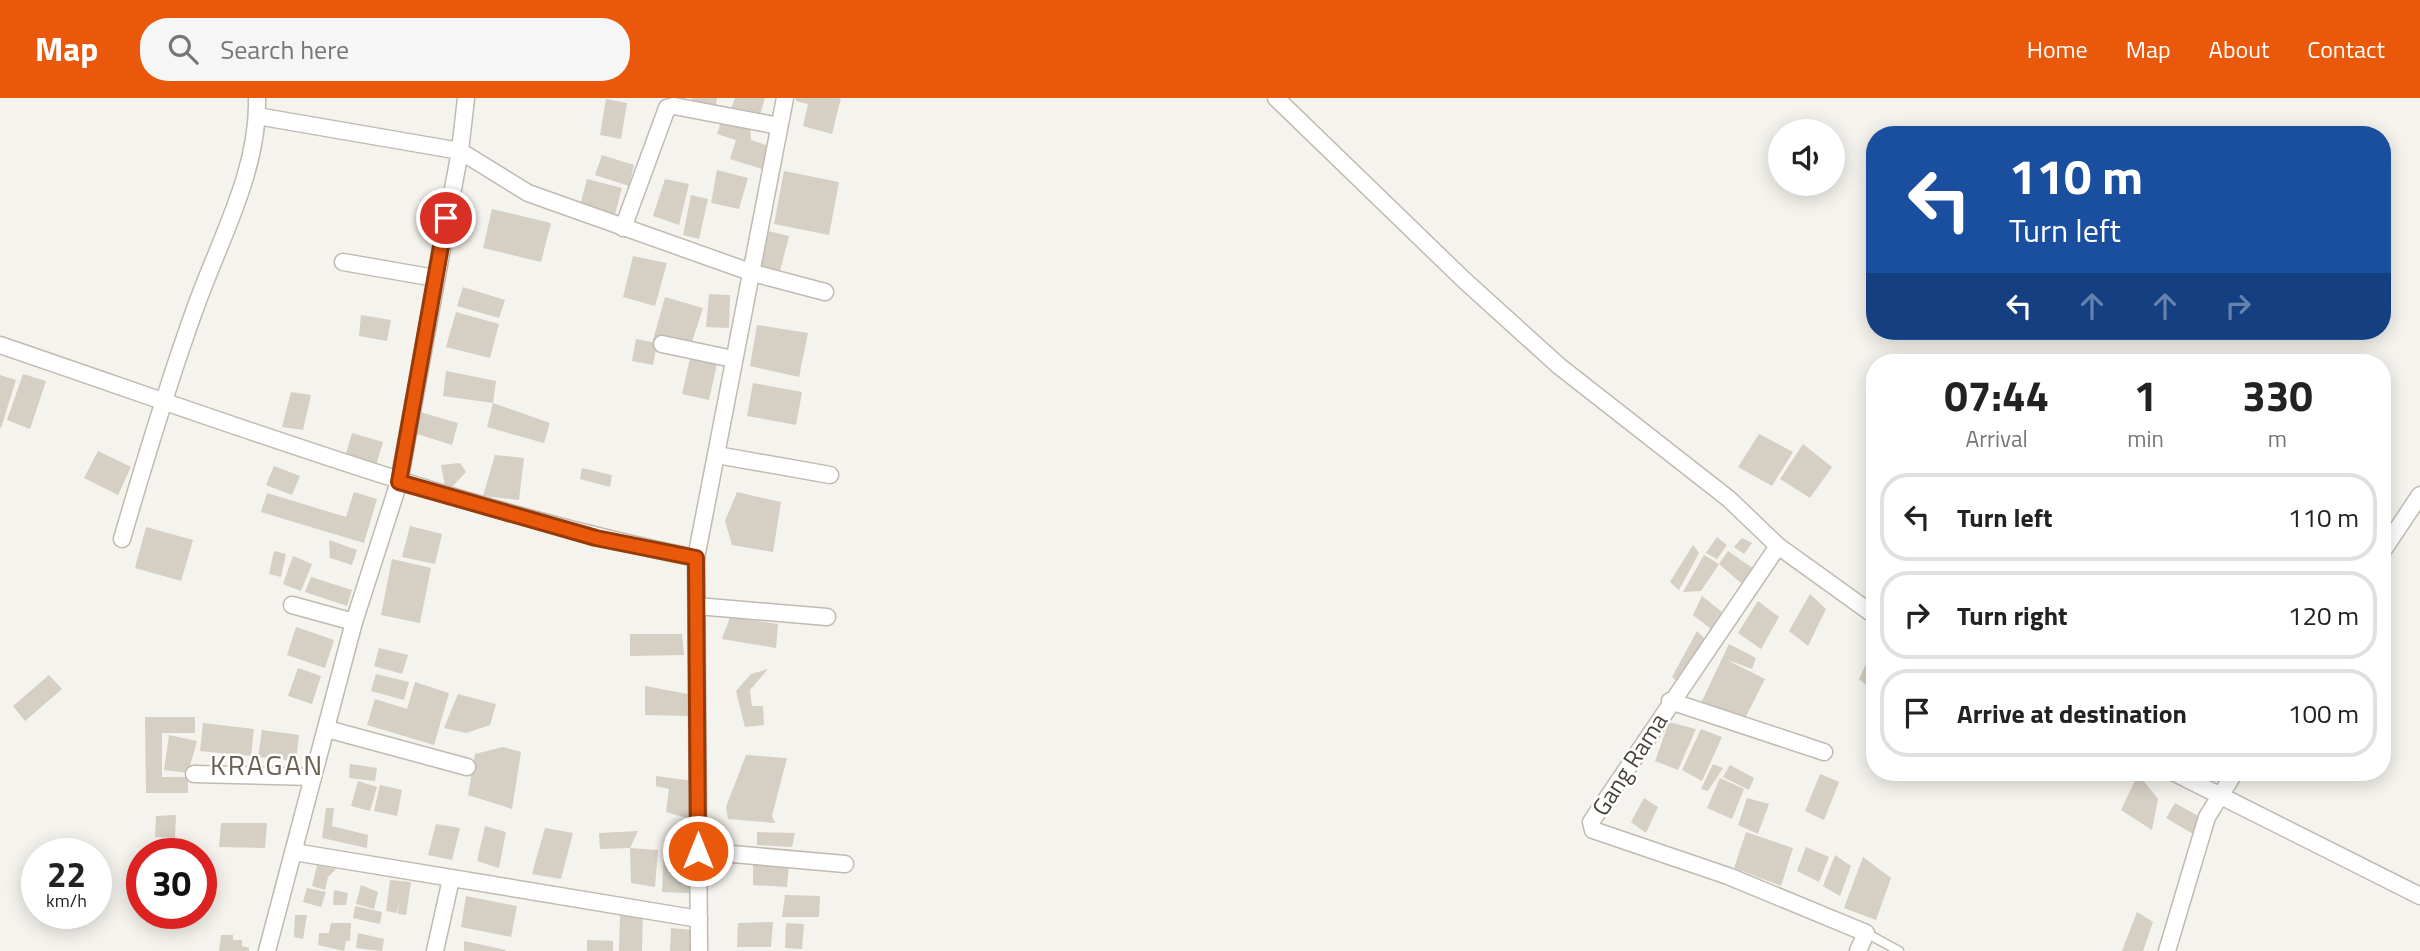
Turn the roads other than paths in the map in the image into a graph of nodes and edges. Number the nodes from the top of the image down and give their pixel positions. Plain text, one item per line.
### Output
1 (257, 98) edge
2 (466, 98) edge
3 (785, 98) edge
4 (1276, 98) edge
5 (257, 116) junction
6 (779, 126) junction
7 (460, 151) junction
8 (623, 228) junction
9 (343, 262) dead end
10 (753, 273) junction
11 (435, 278) junction
12 (825, 292) dead end
13 (662, 344) dead end
14 (0, 345) edge
15 (733, 359) junction
16 (162, 400) junction
17 (717, 455) junction
18 (830, 475) dead end
19 (399, 482) junction
20 (2420, 495) edge
21 (2391, 538) edge
22 (122, 539) dead end
23 (1778, 546) junction
24 (696, 558) junction
25 (292, 605) dead end
26 (697, 606) junction
27 (1866, 609) edge
28 (827, 617) dead end
29 (354, 622) junction
30 (1670, 701) junction
31 (327, 729) junction
32 (1824, 752) dead end
33 (467, 767) dead end
34 (194, 775) dead end
35 (313, 777) junction
36 (2191, 781) edge
37 (2229, 781) edge
38 (2220, 795) junction
39 (698, 851) junction
40 (294, 852) junction
41 (845, 864) dead end
42 (451, 879) junction
43 (2420, 896) edge
44 (699, 919) junction
45 (1867, 933) junction
46 (267, 951) edge
47 (435, 951) edge
48 (699, 951) edge
49 (1858, 951) edge
50 (1899, 951) edge
51 (2167, 951) edge

1 - 5 street
2 - 7 street
3 - 6 street
4 - 23 street
5 - 7 street
5 - 16 street
6 - 8 street
6 - 10 street
7 - 8 street
7 - 11 street
8 - 10 street
9 - 11 street
10 - 12 street
10 - 15 street
11 - 19 street
13 - 15 street
14 - 16 street
15 - 17 street
16 - 19 street
16 - 22 street
17 - 18 street
17 - 24 street
19 - 24 street
19 - 29 street
20 - 21 street
23 - 27 street
23 - 30 street, Gang Rama
24 - 26 street
25 - 29 street
26 - 28 street
26 - 39 street
29 - 31 street
30 - 32 street
30 - 45 street, Gang Rama
31 - 33 street
31 - 35 street
34 - 35 street
35 - 40 street
36 - 38 street
37 - 38 street
38 - 43 street
38 - 51 street
39 - 41 street
39 - 44 street
40 - 42 street
40 - 46 street
42 - 44 street
42 - 47 street
44 - 48 street
45 - 49 street
45 - 50 lane

